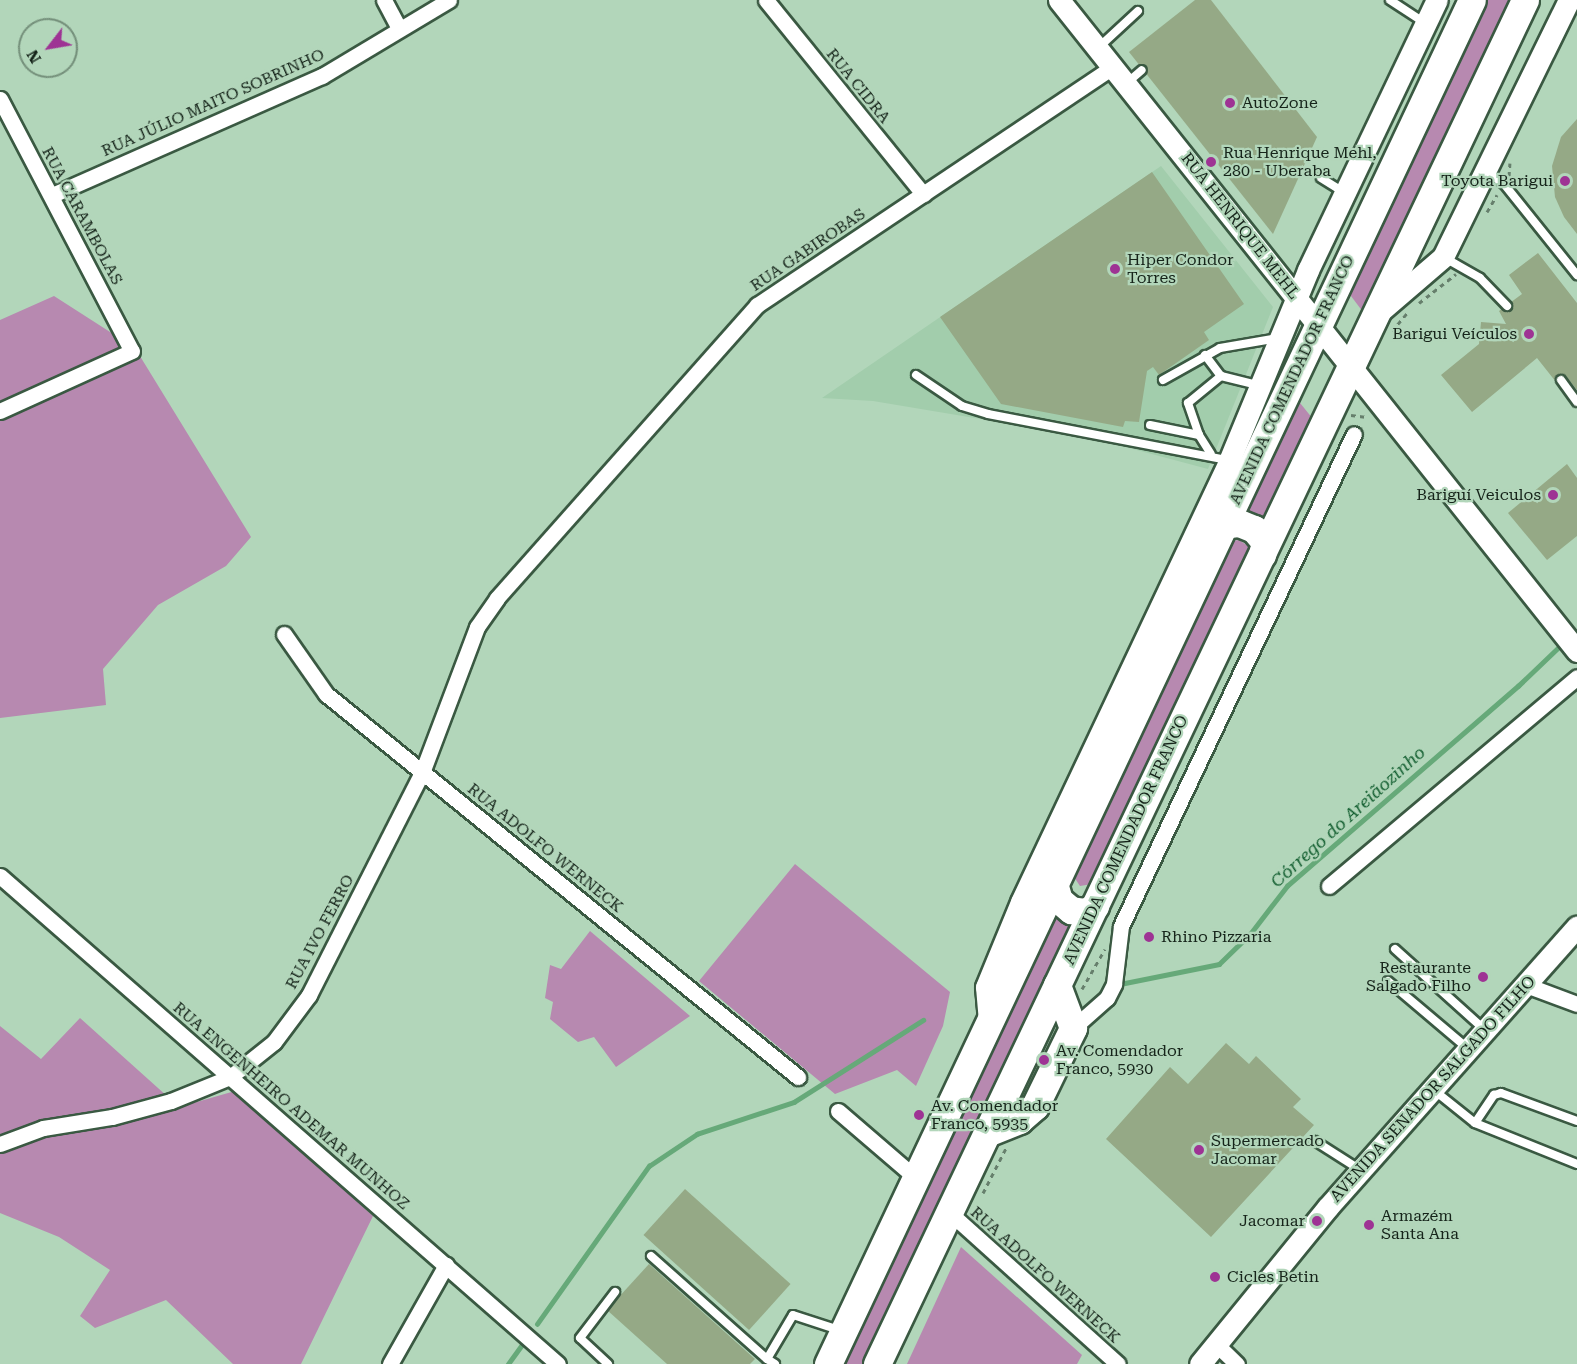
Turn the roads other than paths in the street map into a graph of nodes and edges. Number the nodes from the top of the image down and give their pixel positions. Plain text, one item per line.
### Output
1 (384, 0) edge
2 (449, 0) edge
3 (766, 0) edge
4 (1059, 0) edge
5 (1390, 0) edge
6 (1437, 0) edge
7 (1472, 0) edge
8 (1525, 0) edge
9 (1569, 0) edge
10 (1138, 12) dead end
11 (1426, 24) junction
12 (399, 28) junction
13 (1098, 48) junction
14 (1143, 70) dead end
15 (1120, 75) junction
16 (0, 99) edge
17 (1485, 170) junction
18 (1321, 178) dead end
19 (1344, 193) junction
20 (923, 194) junction
21 (52, 195) junction
22 (1443, 257) junction
23 (1577, 275) edge
24 (1296, 297) junction
25 (1507, 306) dead end
26 (1376, 315) junction
27 (1318, 325) junction
28 (1279, 338) junction
29 (1205, 354) junction
30 (1351, 367) junction
31 (916, 375) dead end
32 (1221, 375) junction
33 (1163, 380) dead end
34 (1561, 380) dead end
35 (1260, 386) junction
36 (1577, 402) edge
37 (0, 411) edge
38 (1150, 425) dead end
39 (1354, 434) dead end
40 (1199, 435) junction
41 (1220, 457) junction
42 (1224, 525) junction
43 (1262, 555) junction
44 (497, 598) joint
45 (284, 634) dead end
46 (1570, 643) edge
47 (1577, 677) edge
48 (423, 770) junction
49 (0, 876) edge
50 (1054, 884) junction
51 (1329, 886) dead end
52 (1095, 906) junction
53 (1577, 927) edge
54 (1395, 950) dead end
55 (1388, 981) dead end
56 (1526, 985) junction
57 (1067, 992) junction
58 (1577, 1004) edge
59 (989, 1021) junction
60 (1072, 1028) junction
61 (1486, 1031) junction
62 (1470, 1050) junction
63 (230, 1077) junction
64 (798, 1077) dead end
65 (1435, 1091) junction
66 (838, 1111) dead end
67 (1577, 1121) edge
68 (1475, 1123) junction
69 (998, 1137) junction
70 (1316, 1141) dead end
71 (0, 1144) edge
72 (1577, 1164) edge
73 (1361, 1170) junction
74 (916, 1178) junction
75 (949, 1212) junction
76 (651, 1256) dead end
77 (446, 1265) junction
78 (615, 1292) dead end
79 (843, 1332) junction
80 (1216, 1344) junction
81 (767, 1359) junction
82 (390, 1364) edge
83 (558, 1364) edge
84 (608, 1364) edge
85 (775, 1364) edge
86 (828, 1364) edge
87 (877, 1364) edge
88 (1118, 1364) edge
89 (1200, 1364) edge
90 (1237, 1364) edge

1 - 12 street
2 - 12 street, RUA JÚLIO MAITO SOBRINHO
3 - 20 street, RUA CIDRA
4 - 13 main road, RUA HENRIQUE MEHL
5 - 11 lane
6 - 11 main road, AVENIDA COMENDADOR FRANCO
7 - 27 highway, AVENIDA COMENDADOR FRANCO
8 - 26 highway, AVENIDA COMENDADOR FRANCO
9 - 17 main road, AVENIDA COMENDADOR FRANCO
10 - 13 lane
11 - 19 main road, AVENIDA COMENDADOR FRANCO
12 - 21 street, RUA JÚLIO MAITO SOBRINHO
13 - 15 main road, RUA HENRIQUE MEHL
14 - 15 lane
15 - 20 street, RUA GABIROBAS
15 - 24 main road, RUA HENRIQUE MEHL
16 - 21 street, RUA CARAMBOLAS
17 - 22 main road, AVENIDA COMENDADOR FRANCO
17 - 23 lane
18 - 19 lane
19 - 24 main road, AVENIDA COMENDADOR FRANCO
20 - 44 street, RUA GABIROBAS
21 - 37 street, RUA CARAMBOLAS
22 - 25 lane
22 - 26 main road, AVENIDA COMENDADOR FRANCO
24 - 27 main road, RUA HENRIQUE MEHL
24 - 28 main road, AVENIDA COMENDADOR FRANCO
26 - 30 highway, AVENIDA COMENDADOR FRANCO
27 - 30 main road, RUA HENRIQUE MEHL
27 - 42 highway, AVENIDA COMENDADOR FRANCO
28 - 29 lane
28 - 35 main road, AVENIDA COMENDADOR FRANCO
29 - 32 lane
29 - 33 lane
30 - 43 highway, AVENIDA COMENDADOR FRANCO
30 - 46 main road, RUA HENRIQUE MEHL
31 - 41 lane
32 - 35 lane
32 - 40 lane
34 - 36 lane
35 - 41 main road, AVENIDA COMENDADOR FRANCO
38 - 40 lane
39 - 60 street, AVENIDA COMENDADOR FRANCO
40 - 41 lane
41 - 59 main road, AVENIDA COMENDADOR FRANCO
42 - 43 highway
42 - 50 highway, AVENIDA COMENDADOR FRANCO
43 - 52 highway, AVENIDA COMENDADOR FRANCO
44 - 48 street, RUA IVO FERRO
45 - 48 street, RUA ADOLFO WERNECK
47 - 51 street
48 - 63 street, RUA IVO FERRO
48 - 64 street, RUA ADOLFO WERNECK
49 - 63 street, RUA ENGENHEIRO ADEMAR MUNHOZ
50 - 52 highway
50 - 59 highway, AVENIDA COMENDADOR FRANCO
52 - 57 highway, AVENIDA COMENDADOR FRANCO
53 - 56 main road, AVENIDA SENADOR SALGADO FILHO
54 - 61 lane
55 - 62 lane
56 - 58 street
56 - 61 main road, AVENIDA SENADOR SALGADO FILHO
57 - 60 highway
57 - 69 highway, AVENIDA COMENDADOR FRANCO
59 - 74 highway, AVENIDA COMENDADOR FRANCO
60 - 69 highway
61 - 62 main road, AVENIDA SENADOR SALGADO FILHO
62 - 65 main road, AVENIDA SENADOR SALGADO FILHO
63 - 71 street, RUA IVO FERRO
63 - 77 street, RUA ENGENHEIRO ADEMAR MUNHOZ
65 - 68 lane
65 - 73 main road, AVENIDA SENADOR SALGADO FILHO
66 - 74 street
67 - 68 lane
68 - 72 lane
69 - 75 highway, AVENIDA COMENDADOR FRANCO
70 - 73 lane
73 - 80 main road, AVENIDA SENADOR SALGADO FILHO
74 - 79 highway, AVENIDA COMENDADOR FRANCO
75 - 87 highway, AVENIDA COMENDADOR FRANCO
75 - 88 street, RUA ADOLFO WERNECK
76 - 81 lane
77 - 82 street
77 - 83 street, RUA ENGENHEIRO ADEMAR MUNHOZ
78 - 84 lane
79 - 81 lane
79 - 86 highway, AVENIDA COMENDADOR FRANCO
80 - 89 main road, AVENIDA SENADOR SALGADO FILHO
80 - 90 street
81 - 85 lane

